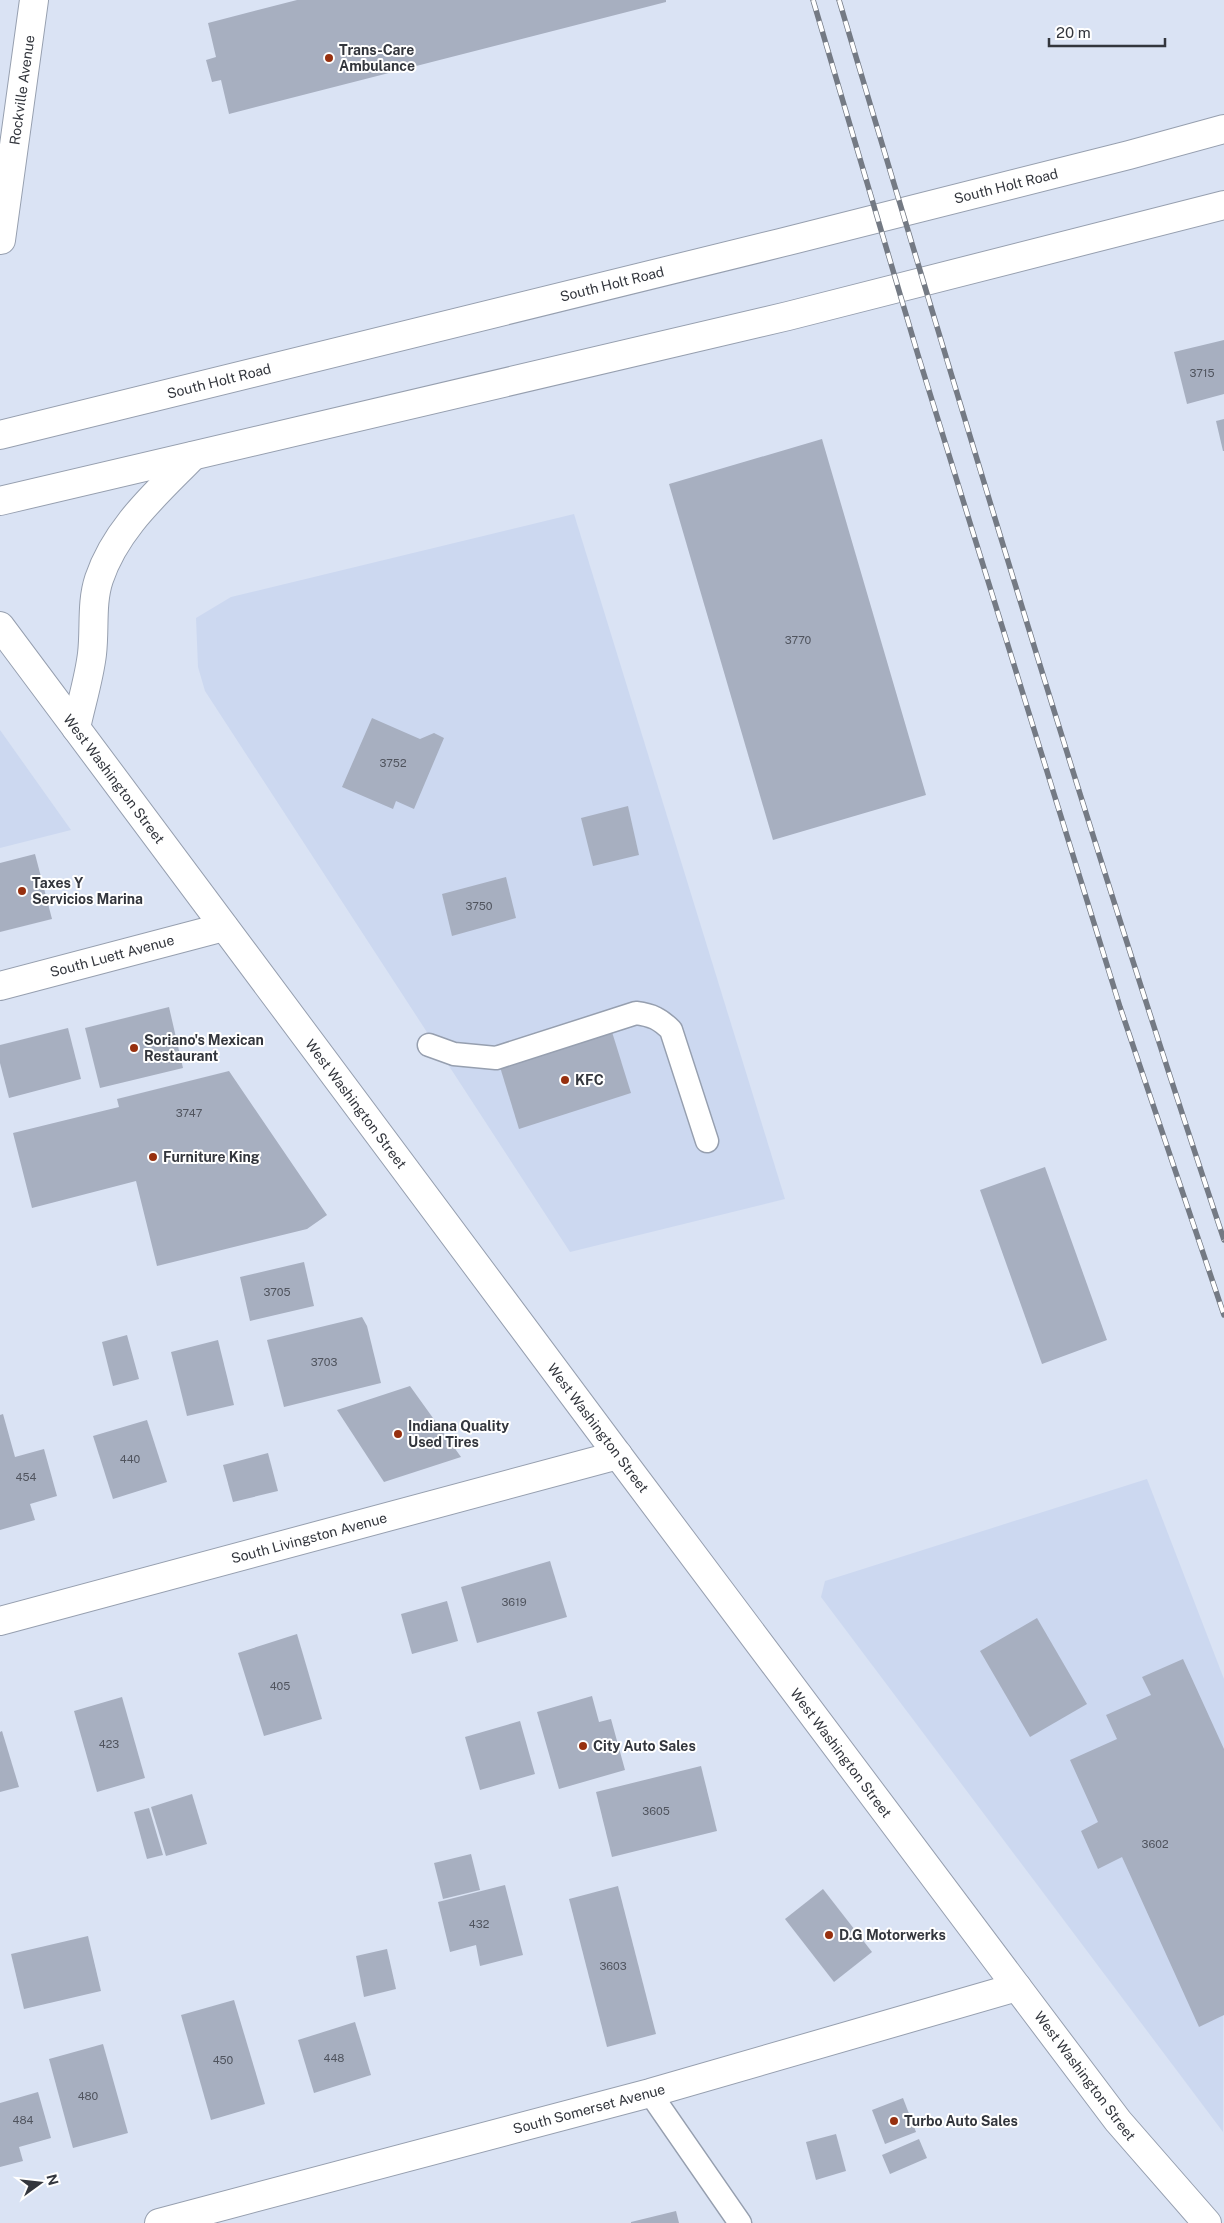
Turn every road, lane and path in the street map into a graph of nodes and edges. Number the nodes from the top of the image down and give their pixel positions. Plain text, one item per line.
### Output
1 (34, 0) edge
2 (1224, 130) edge
3 (1224, 206) edge
4 (0, 240) edge
5 (0, 435) edge
6 (194, 456) junction
7 (0, 501) edge
8 (0, 626) edge
9 (76, 728) junction
10 (224, 927) junction
11 (0, 986) edge
12 (429, 1045) dead end
13 (707, 1141) dead end
14 (618, 1455) junction
15 (0, 1621) edge
16 (1018, 1988) junction
17 (650, 2093) junction
18 (159, 2223) edge
19 (740, 2223) edge
20 (1207, 2223) edge

1 - 4 main road, Rockville Avenue
2 - 5 main road, South Holt Road
3 - 6 main road
6 - 7 main road
6 - 9 main road
8 - 9 main road, West Washington Street
9 - 10 main road, West Washington Street
10 - 11 main road, South Luett Avenue
10 - 14 main road, West Washington Street
12 - 13 lane
14 - 15 main road, South Livingston Avenue
14 - 16 main road, West Washington Street
16 - 17 main road, South Somerset Avenue
16 - 20 main road, West Washington Street
17 - 18 main road, South Somerset Avenue
17 - 19 lane

